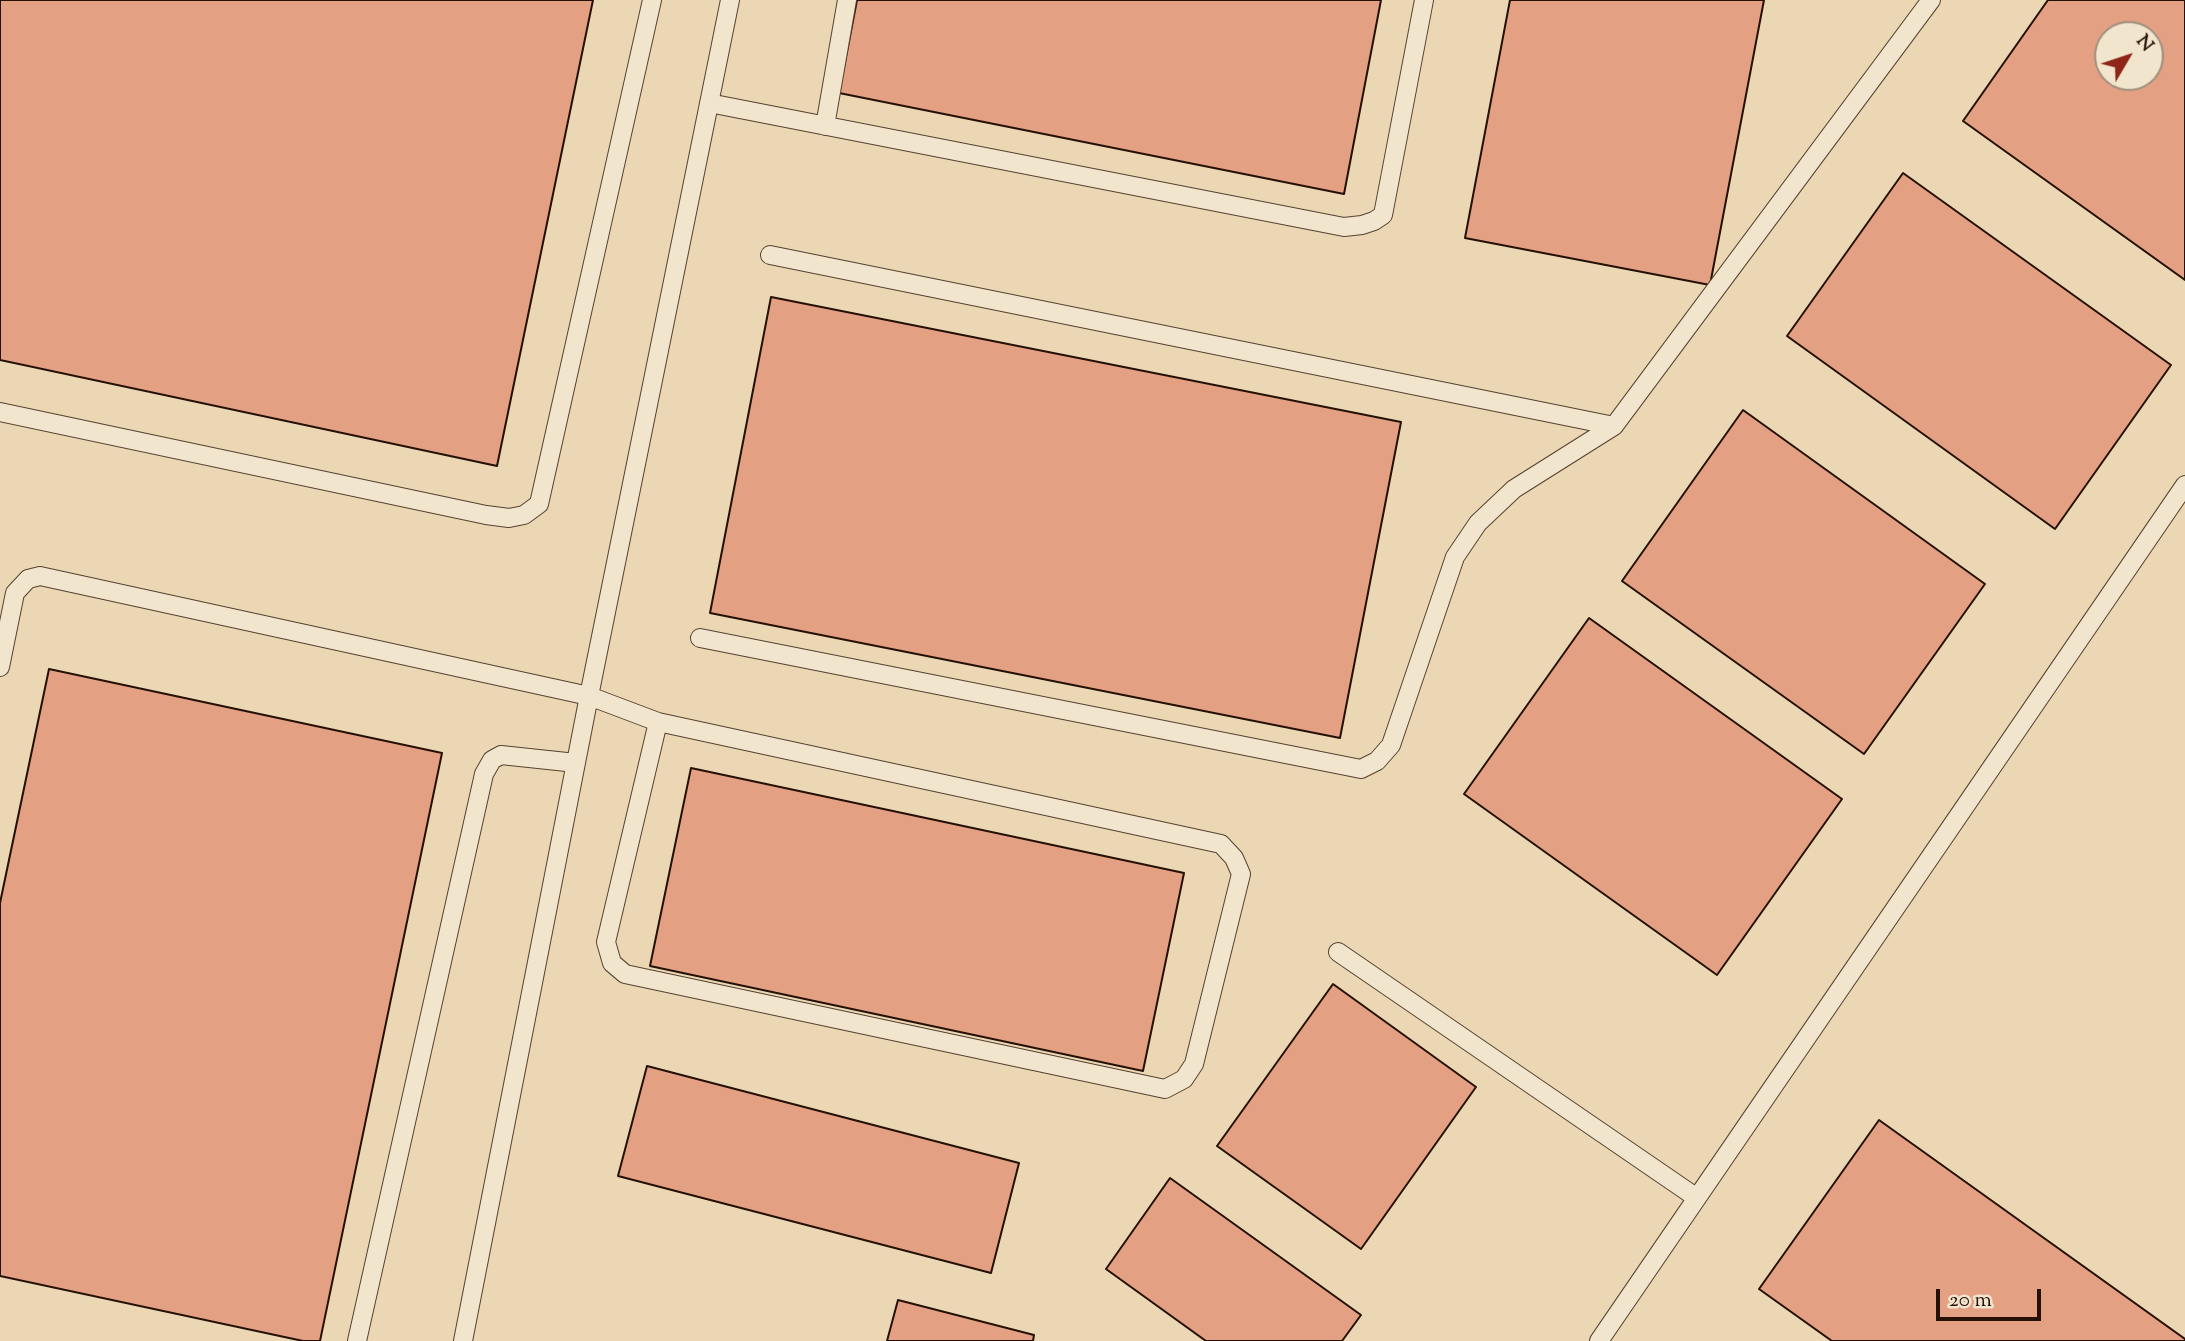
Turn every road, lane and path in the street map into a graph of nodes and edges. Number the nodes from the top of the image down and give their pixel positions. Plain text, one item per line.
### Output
1 (652, 0) edge
2 (730, 0) edge
3 (847, 0) edge
4 (1424, 0) edge
5 (1931, 0) edge
6 (709, 103) junction
7 (825, 126) junction
8 (770, 256) dead end
9 (0, 412) edge
10 (1614, 426) junction
11 (2185, 485) edge
12 (700, 638) dead end
13 (0, 667) edge
14 (589, 696) junction
15 (658, 722) junction
16 (576, 763) junction
17 (1338, 951) dead end
18 (1697, 1198) junction
19 (357, 1341) edge
20 (463, 1341) edge
21 (1599, 1341) edge

1 - 9 lane
2 - 6 lane
3 - 7 lane
4 - 7 lane
5 - 10 lane
6 - 7 lane
6 - 14 lane
8 - 10 lane
10 - 12 lane
11 - 18 lane
13 - 14 lane
14 - 15 lane
14 - 16 lane
15 - 15 lane
16 - 19 lane
16 - 20 lane
17 - 18 lane
18 - 21 lane

